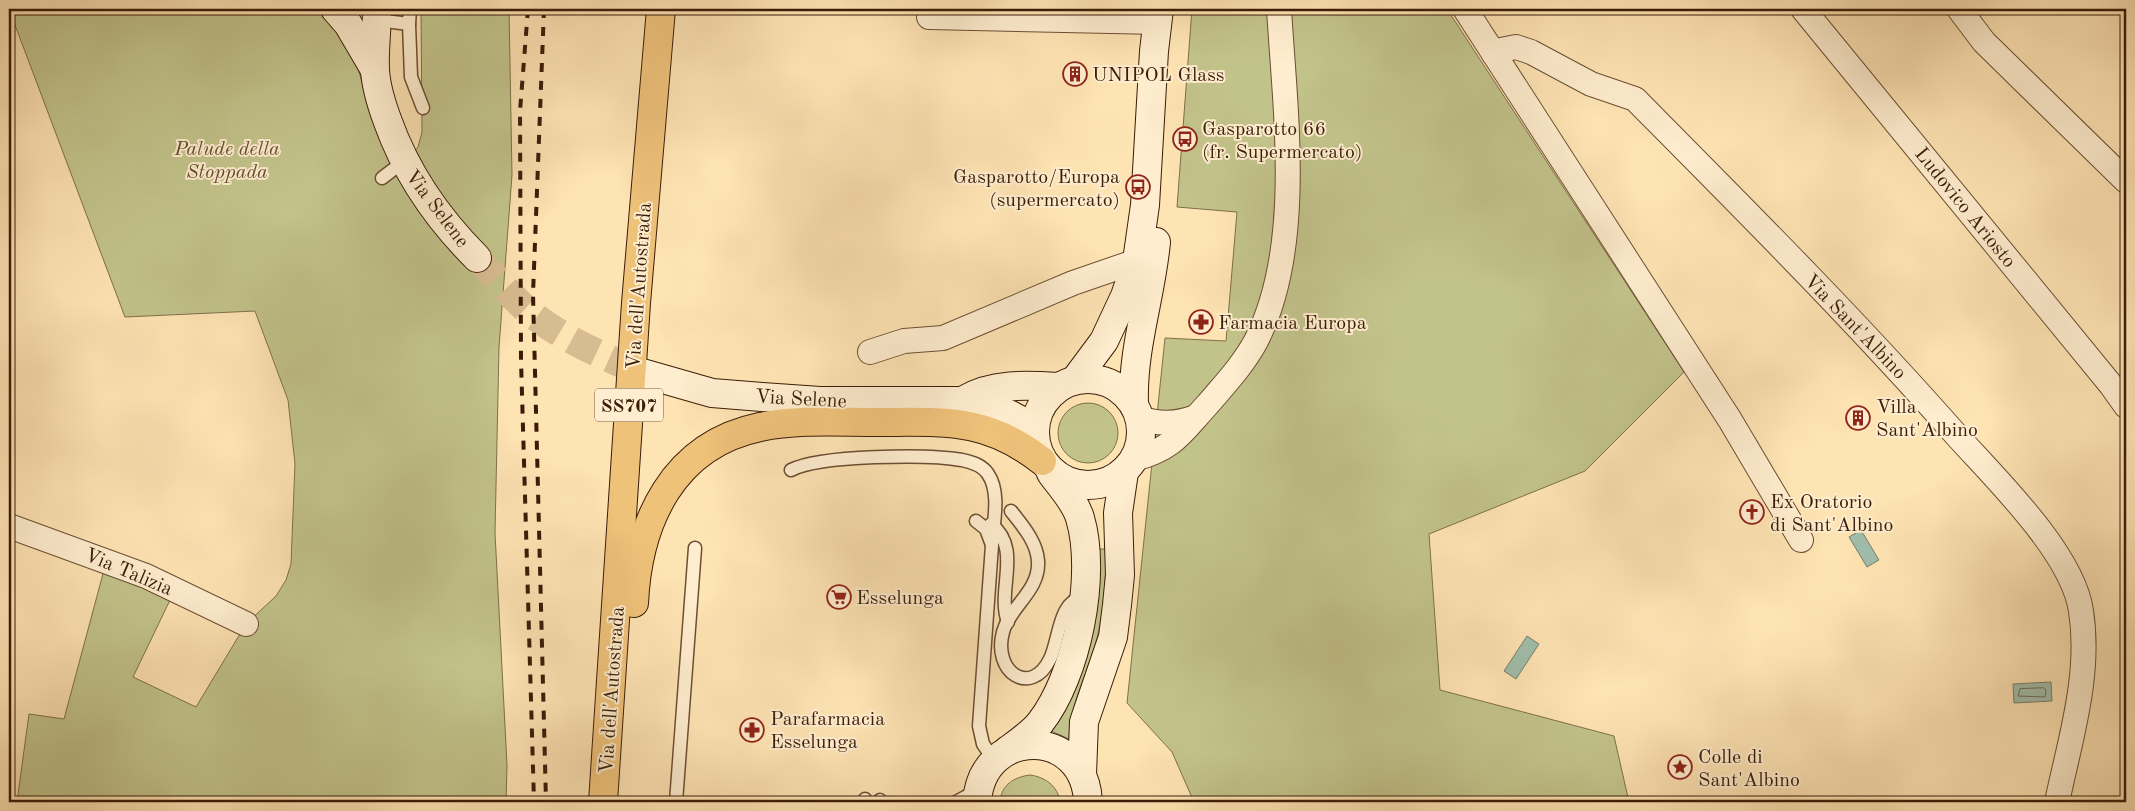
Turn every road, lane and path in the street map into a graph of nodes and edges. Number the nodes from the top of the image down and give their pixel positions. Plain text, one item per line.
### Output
1 (335, 9) edge
2 (410, 9) edge
3 (662, 9) edge
4 (1279, 9) edge
5 (1465, 9) edge
6 (1803, 9) edge
7 (1959, 9) edge
8 (377, 14) edge
9 (1159, 16) edge
10 (928, 17) dead end
11 (409, 24) junction
12 (1494, 54) junction
13 (375, 70) junction
14 (423, 108) dead end
15 (404, 162) junction
16 (382, 178) dead end
17 (2126, 181) edge
18 (478, 258) tunnel mouth
19 (1137, 261) junction
20 (1089, 278) junction
21 (1125, 296) junction
22 (870, 352) dead end
23 (642, 373) tunnel mouth
24 (1067, 383) junction
25 (962, 401) junction
26 (2126, 406) edge
27 (1137, 411) junction
28 (1196, 417) junction
29 (1034, 429) junction
30 (1046, 466) junction
31 (1129, 466) junction
32 (791, 470) dead end
33 (1011, 511) dead end
34 (993, 525) junction
35 (9, 526) edge
36 (1801, 540) dead end
37 (992, 545) junction
38 (695, 548) dead end
39 (1084, 596) junction
40 (1008, 622) junction
41 (246, 624) dead end
42 (1001, 755) junction
43 (1082, 774) junction
44 (970, 798) edge
45 (603, 802) edge
46 (610, 802) edge
47 (676, 802) edge
48 (1088, 802) edge
49 (2056, 802) edge

1 - 13 main road, Via Selene
2 - 11 lane
3 - 45 highway, Via dell'Autostrada / SS707
4 - 28 street
5 - 12 street
6 - 26 street, Ludovico Ariosto
7 - 17 street
8 - 11 lane
8 - 13 main road, Via Selene
9 - 10 street
9 - 19 main road
9 - 27 main road
11 - 14 lane
12 - 36 street
12 - 49 street, Via Sant'Albino
13 - 15 main road, Via Selene
15 - 16 lane
15 - 18 main road, Via Selene
19 - 20 street
19 - 21 main road
20 - 21 street
20 - 22 street
21 - 24 main road
23 - 25 main road, Via Selene
24 - 25 main road, Via Selene
24 - 27 main road
24 - 29 main road
25 - 29 main road, Via Selene
27 - 28 street
27 - 31 main road
28 - 31 street
29 - 30 main road
30 - 31 main road
30 - 39 main road
30 - 46 highway
31 - 43 main road
32 - 34 lane
33 - 40 lane
34 - 37 lane
34 - 37 lane
34 - 40 lane
35 - 41 street, Via Talizia
37 - 42 lane
38 - 47 lane
39 - 40 lane
39 - 42 main road
42 - 43 main road
42 - 44 main road
43 - 48 main road

